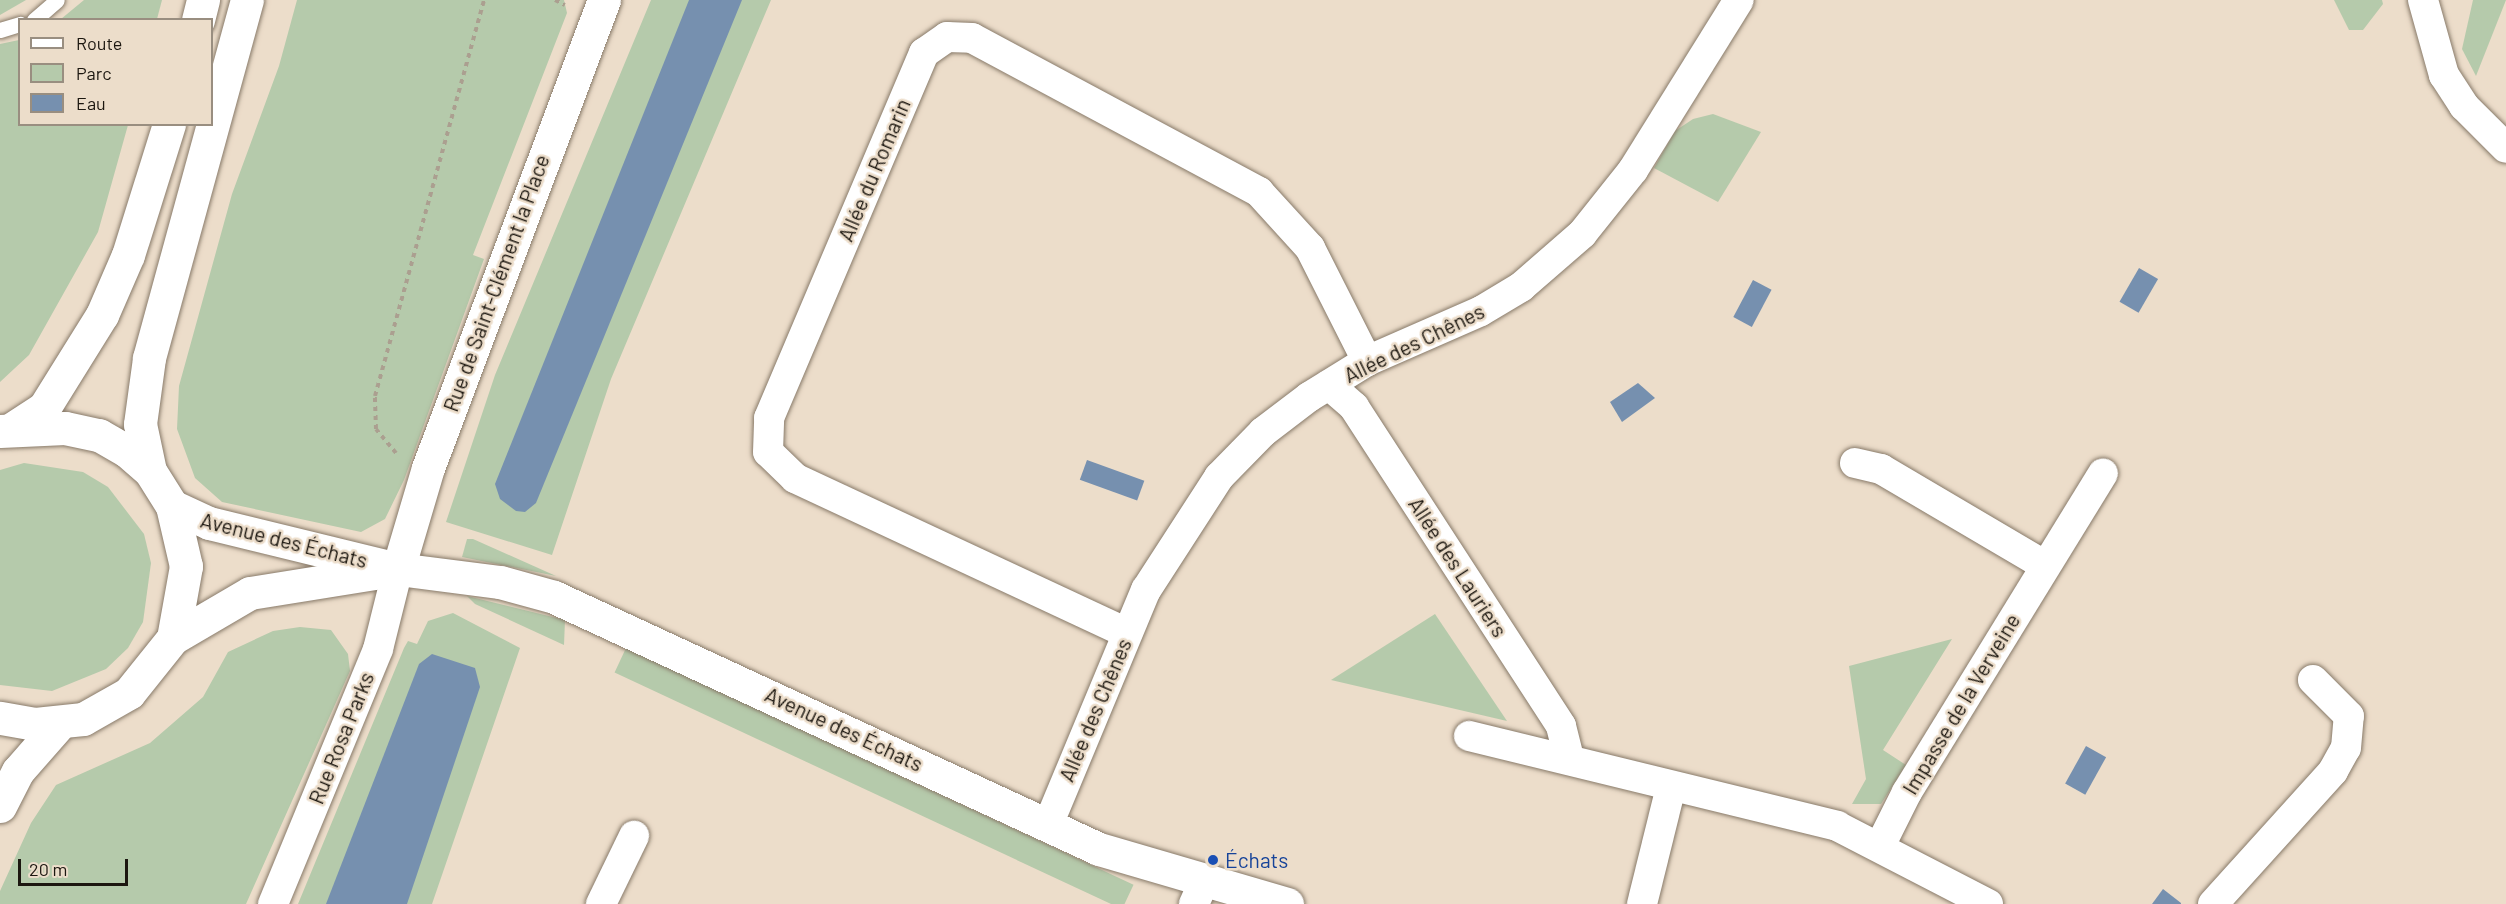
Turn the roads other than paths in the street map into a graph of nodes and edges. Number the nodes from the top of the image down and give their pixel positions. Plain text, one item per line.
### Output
1 (57, 0) edge
2 (203, 0) edge
3 (247, 0) edge
4 (603, 0) edge
5 (1739, 0) edge
6 (2422, 0) edge
7 (35, 18) edge
8 (198, 18) edge
9 (18, 25) edge
10 (0, 30) edge
11 (213, 124) edge
12 (168, 126) edge
13 (212, 126) edge
14 (2506, 148) edge
15 (1367, 361) junction
16 (1329, 385) junction
17 (7, 430) edge
18 (1855, 464) dead end
19 (150, 471) junction
20 (2103, 474) dead end
21 (172, 506) junction
22 (2044, 565) junction
23 (398, 569) junction
24 (1127, 633) junction
25 (173, 638) junction
26 (2313, 680) dead end
27 (0, 718) edge
28 (60, 723) junction
29 (1469, 736) dead end
30 (1569, 759) junction
31 (1671, 787) junction
32 (0, 806) edge
33 (1048, 825) junction
34 (634, 836) dead end
35 (1881, 844) junction
36 (1199, 893) edge
37 (273, 904) edge
38 (601, 904) edge
39 (1287, 904) edge
40 (1642, 904) edge
41 (1988, 904) edge
42 (2213, 904) edge

1 - 7 lane
2 - 8 street
3 - 11 street
4 - 23 street, Rue de Saint-Clément la Place
5 - 15 street, Allée des Chênes
6 - 14 street
9 - 10 lane
12 - 17 street
13 - 19 street
15 - 16 street, Allée des Chênes
15 - 24 street, Allée du Romarin
16 - 24 street, Allée des Chênes
16 - 30 street, Allée des Lauriers
17 - 19 street
18 - 22 street
19 - 21 street
20 - 22 street, Impasse de la Verveine
21 - 23 street, Avenue des Échats
21 - 25 street
22 - 35 street, Impasse de la Verveine
23 - 25 street, Avenue des Échats
23 - 33 street, Avenue des Échats
23 - 37 street, Rue Rosa Parks
24 - 33 street, Allée des Chênes
25 - 28 street
26 - 42 street
27 - 28 street
28 - 32 street
29 - 30 street
30 - 31 street
31 - 35 street
31 - 40 street
33 - 36 street, Avenue des Échats
34 - 38 street
35 - 41 street
36 - 39 street, Avenue des Échats

